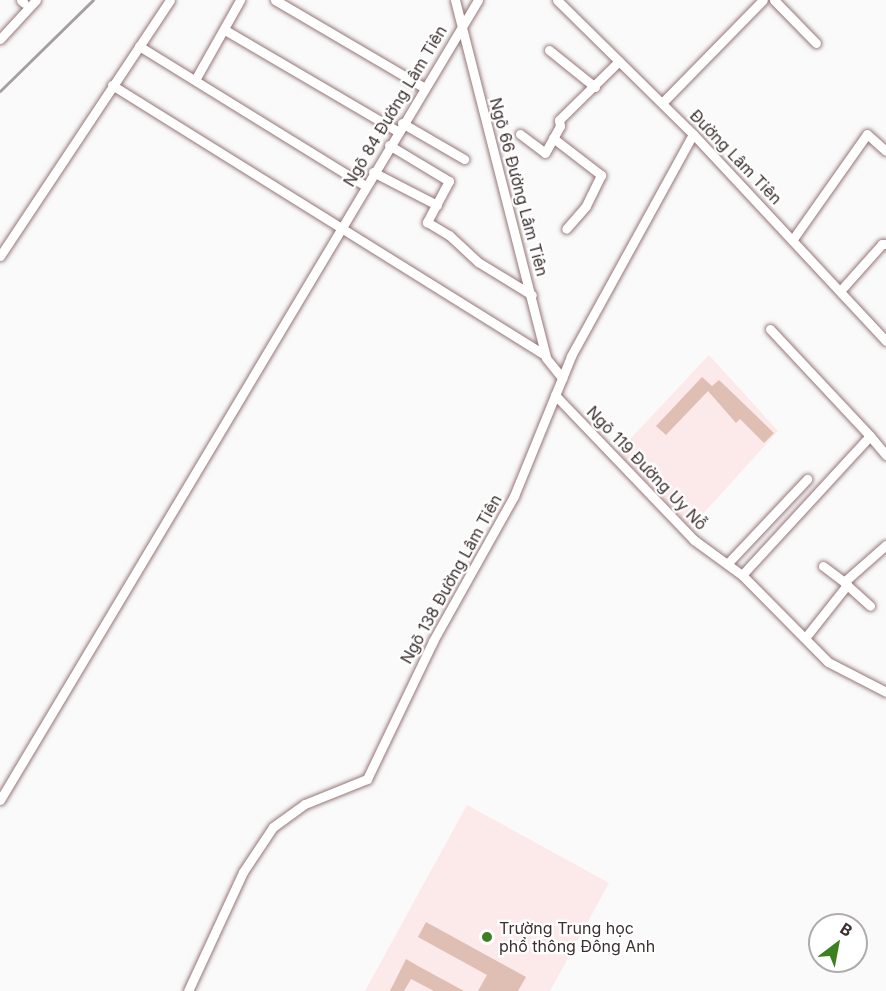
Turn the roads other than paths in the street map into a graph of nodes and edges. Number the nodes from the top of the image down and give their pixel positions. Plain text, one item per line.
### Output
1 (36, 0) edge
2 (170, 0) edge
3 (240, 0) edge
4 (275, 0) edge
5 (455, 0) edge
6 (478, 0) edge
7 (557, 0) edge
8 (763, 0) edge
9 (774, 0) edge
10 (461, 25) junction
11 (225, 30) junction
12 (0, 39) edge
13 (816, 43) dead end
14 (139, 46) junction
15 (549, 50) dead end
16 (619, 61) junction
17 (195, 80) junction
18 (112, 85) junction
19 (595, 87) junction
20 (425, 88) junction
21 (662, 103) junction
22 (400, 127) junction
23 (520, 134) dead end
24 (693, 134) junction
25 (553, 138) junction
26 (389, 145) junction
27 (886, 151) edge
28 (464, 159) dead end
29 (372, 172) junction
30 (364, 185) junction
31 (437, 205) junction
32 (340, 229) junction
33 (566, 229) dead end
34 (793, 239) junction
35 (886, 244) edge
36 (0, 256) edge
37 (840, 291) junction
38 (532, 295) junction
39 (770, 328) dead end
40 (886, 341) edge
41 (545, 355) junction
42 (562, 378) junction
43 (555, 395) junction
44 (870, 436) junction
45 (886, 455) edge
46 (807, 479) dead end
47 (886, 545) edge
48 (727, 564) junction
49 (823, 566) dead end
50 (742, 575) junction
51 (846, 584) junction
52 (870, 606) dead end
53 (805, 638) junction
54 (886, 692) edge
55 (0, 800) edge
56 (188, 991) edge

1 - 12 street
2 - 14 street
3 - 11 street
4 - 20 street
5 - 10 street, Ngõ 66 Đường Lâm Tiên
6 - 10 street, Ngõ 84 Đường Lâm Tiên
7 - 16 street, Đường Lâm Tiên
8 - 21 street
9 - 13 street
10 - 20 street, Ngõ 84 Đường Lâm Tiên
10 - 38 street, Ngõ 66 Đường Lâm Tiên
11 - 17 street
11 - 22 street
14 - 17 street
14 - 18 street
15 - 19 street
16 - 19 street
16 - 21 street, Đường Lâm Tiên
17 - 30 street
18 - 32 street
18 - 36 street
19 - 25 street
20 - 22 street, Ngõ 84 Đường Lâm Tiên
21 - 24 street, Đường Lâm Tiên
22 - 26 street, Ngõ 84 Đường Lâm Tiên
22 - 28 street
23 - 25 street
24 - 34 street, Đường Lâm Tiên
24 - 42 street, Ngõ 138 Đường Lâm Tiên
25 - 33 street
26 - 29 street, Ngõ 84 Đường Lâm Tiên
26 - 31 street
27 - 34 street
29 - 30 street, Ngõ 84 Đường Lâm Tiên
29 - 31 street
30 - 32 street, Ngõ 84 Đường Lâm Tiên
31 - 38 street
32 - 41 street
32 - 55 street, Ngõ 84 Đường Lâm Tiên
34 - 37 street, Đường Lâm Tiên
35 - 37 street
37 - 40 street, Đường Lâm Tiên
38 - 41 street, Ngõ 66 Đường Lâm Tiên
39 - 44 street
41 - 42 street, Ngõ 66 Đường Lâm Tiên
42 - 43 street, Ngõ 138 Đường Lâm Tiên
43 - 48 street, Ngõ 119 Đường Uy Nỗ
43 - 56 street, Ngõ 138 Đường Lâm Tiên
44 - 45 street
44 - 50 street
46 - 48 street
47 - 51 street
48 - 50 street, Ngõ 119 Đường Uy Nỗ
49 - 51 street
50 - 53 street, Ngõ 119 Đường Uy Nỗ
51 - 52 street
51 - 53 street
53 - 54 street, Ngõ 119 Đường Uy Nỗ

